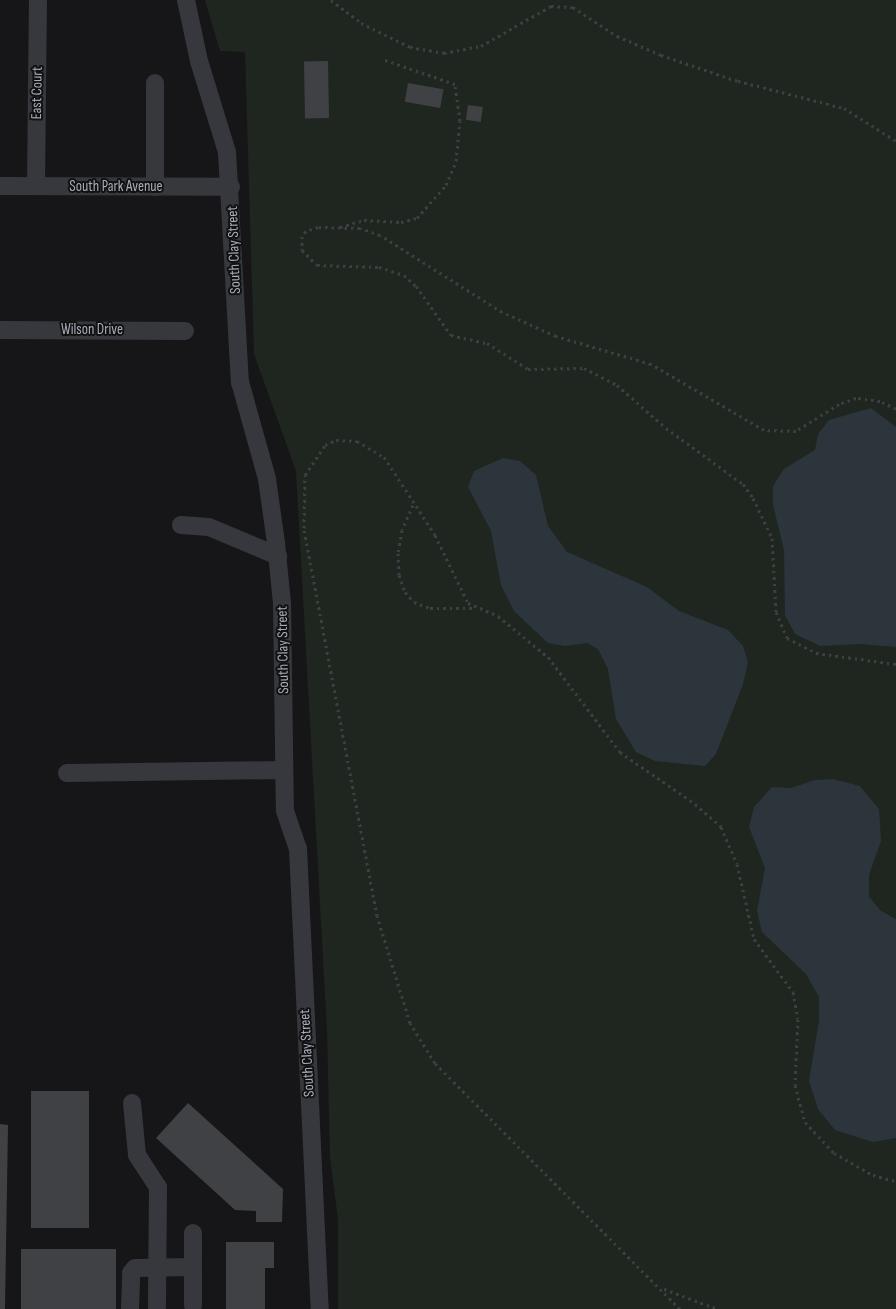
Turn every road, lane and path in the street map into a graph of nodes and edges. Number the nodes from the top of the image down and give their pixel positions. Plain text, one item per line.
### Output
1 (38, 0) edge
2 (186, 0) edge
3 (331, 0) edge
4 (385, 60) dead end
5 (155, 83) dead end
6 (896, 142) edge
7 (0, 186) edge
8 (36, 186) junction
9 (155, 187) junction
10 (232, 187) junction
11 (338, 228) junction
12 (0, 330) edge
13 (185, 330) dead end
14 (896, 409) edge
15 (413, 505) junction
16 (181, 525) dead end
17 (278, 556) junction
18 (474, 608) junction
19 (896, 664) edge
20 (284, 770) junction
21 (67, 773) dead end
22 (132, 1104) dead end
23 (896, 1181) edge
24 (193, 1233) dead end
25 (193, 1267) junction
26 (157, 1268) junction
27 (664, 1289) junction
28 (193, 1306) dead end
29 (130, 1309) edge
30 (156, 1309) edge
31 (320, 1309) edge
32 (680, 1309) edge
33 (718, 1309) edge

1 - 8 street, East Court
2 - 10 street, South Clay Street
3 - 6 path
4 - 11 path
5 - 9 street
7 - 8 street, South Park Avenue
8 - 9 street, South Park Avenue
9 - 10 street, South Park Avenue
10 - 17 street, South Clay Street
11 - 14 path
11 - 19 path
12 - 13 street, Wilson Drive
15 - 18 path
15 - 18 path
15 - 27 path
16 - 17 street
17 - 20 street, South Clay Street
18 - 23 path
20 - 21 street
20 - 31 street, South Clay Street
22 - 26 street
24 - 25 street
25 - 26 street
25 - 28 street
26 - 29 street
26 - 30 street
27 - 32 path
27 - 33 path

